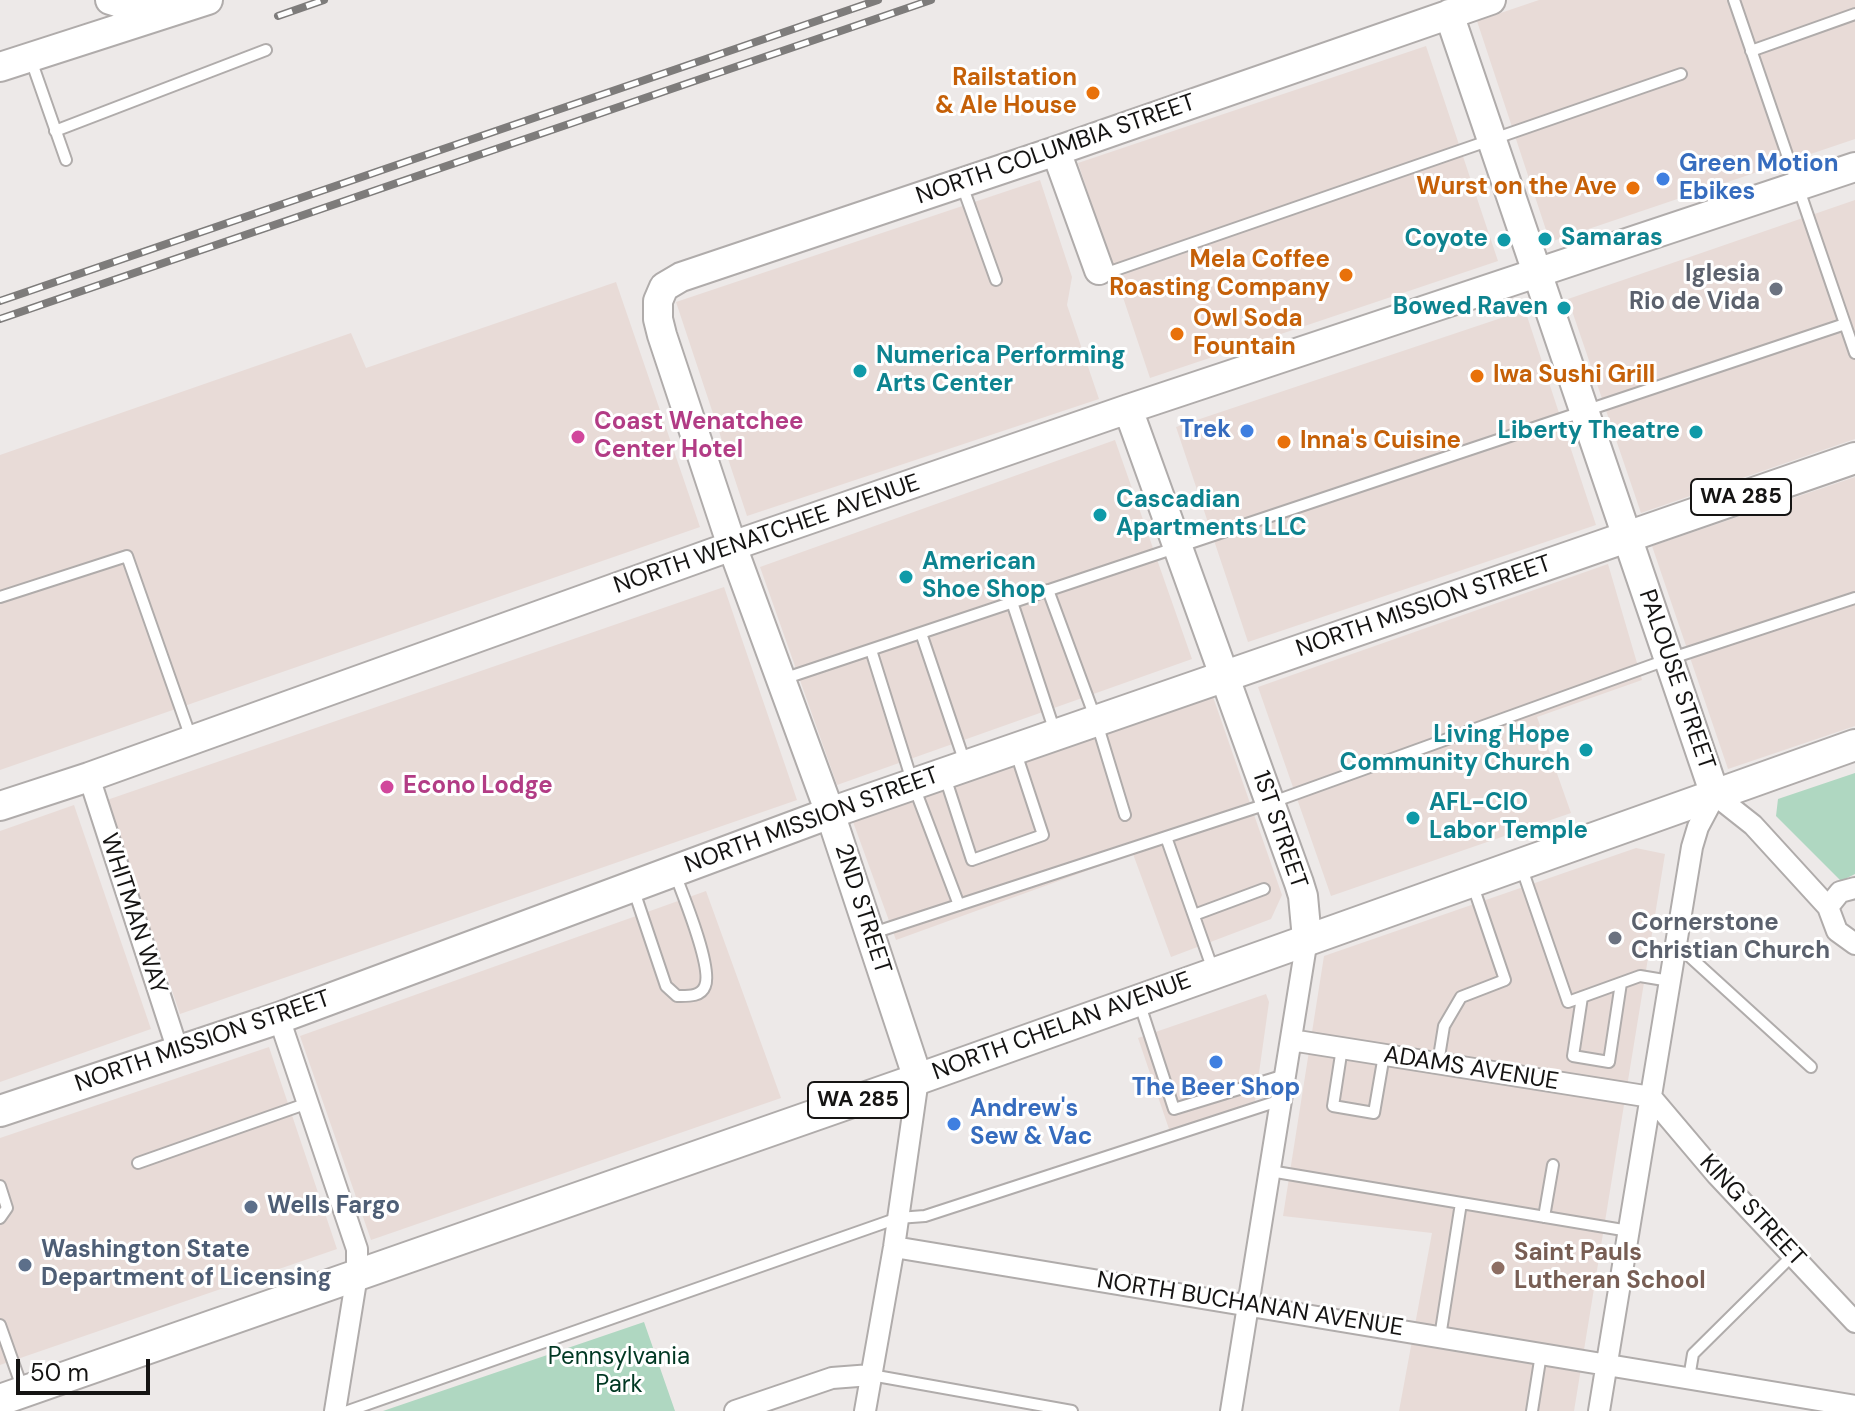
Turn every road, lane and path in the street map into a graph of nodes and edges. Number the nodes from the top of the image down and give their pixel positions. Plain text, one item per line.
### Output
1 (110, 0) edge
2 (1491, 0) edge
3 (1734, 0) edge
4 (196, 3) edge
5 (1447, 7) edge
6 (1855, 14) edge
7 (266, 50) dead end
8 (1751, 51) junction
9 (30, 57) junction
10 (0, 67) edge
11 (1681, 74) dead end
12 (55, 131) junction
13 (1492, 141) junction
14 (1056, 151) junction
15 (66, 160) dead end
16 (1855, 167) edge
17 (962, 183) junction
18 (1798, 186) junction
19 (1099, 273) joint
20 (1538, 274) junction
21 (996, 280) dead end
22 (664, 287) joint
23 (1845, 324) junction
24 (1855, 353) edge
25 (1128, 409) junction
26 (1584, 411) junction
27 (1855, 458) edge
28 (1627, 536) junction
29 (732, 546) junction
30 (1178, 546) junction
31 (1048, 590) junction
32 (0, 597) edge
33 (1855, 598) edge
34 (1012, 602) junction
35 (921, 633) junction
36 (871, 650) junction
37 (1669, 659) junction
38 (1224, 676) junction
39 (781, 680) junction
40 (1096, 720) junction
41 (1056, 734) junction
42 (191, 740) junction
43 (1855, 745) edge
44 (1015, 749) junction
45 (955, 769) junction
46 (89, 777) junction
47 (913, 784) junction
48 (1715, 795) junction
49 (1270, 803) junction
50 (0, 806) edge
51 (830, 813) junction
52 (1125, 815) dead end
53 (1166, 837) junction
54 (1520, 864) junction
55 (674, 871) junction
56 (1471, 881) junction
57 (633, 886) junction
58 (1855, 888) edge
59 (1264, 889) dead end
60 (959, 905) junction
61 (1828, 907) junction
62 (1194, 915) junction
63 (870, 934) junction
64 (1307, 939) junction
65 (1675, 944) junction
66 (1855, 944) edge
67 (1214, 972) junction
68 (1670, 981) junction
69 (1621, 983) junction
70 (1582, 997) junction
71 (1138, 1000) junction
72 (279, 1018) junction
73 (1291, 1040) junction
74 (1342, 1048) junction
75 (178, 1051) junction
76 (1384, 1055) junction
77 (1438, 1063) junction
78 (1811, 1067) dead end
79 (1285, 1075) junction
80 (918, 1079) junction
81 (1651, 1097) junction
82 (1281, 1100) junction
83 (308, 1103) junction
84 (0, 1111) edge
85 (138, 1163) dead end
86 (1553, 1165) dead end
87 (1270, 1171) junction
88 (0, 1186) edge
89 (1461, 1203) junction
90 (1544, 1217) junction
91 (0, 1218) edge
92 (898, 1218) junction
93 (1629, 1231) junction
94 (894, 1247) junction
95 (1793, 1255) junction
96 (357, 1275) junction
97 (1249, 1305) junction
98 (1855, 1322) edge
99 (0, 1325) edge
100 (1440, 1337) junction
101 (1541, 1354) junction
102 (1607, 1365) junction
103 (871, 1375) junction
104 (1689, 1378) junction
105 (12, 1396) edge
106 (1855, 1406) edge
107 (335, 1411) edge
108 (348, 1411) edge
109 (735, 1411) edge
110 (865, 1411) edge
111 (1072, 1411) edge
112 (1231, 1411) edge
113 (1532, 1411) edge
114 (1599, 1411) edge

1 - 4 street
2 - 5 street, NORTH COLUMBIA STREET
3 - 8 lane
4 - 9 street
5 - 13 street, PALOUSE STREET
5 - 14 street, NORTH COLUMBIA STREET
6 - 8 lane
7 - 12 lane
8 - 18 lane
9 - 10 street
9 - 12 lane
11 - 13 lane
12 - 15 lane
13 - 19 lane
13 - 20 street, PALOUSE STREET
14 - 17 street, NORTH COLUMBIA STREET
14 - 19 street
16 - 18 street, NORTH WENATCHEE AVENUE
17 - 21 lane
17 - 22 street, NORTH COLUMBIA STREET
18 - 20 street, NORTH WENATCHEE AVENUE
18 - 23 lane
20 - 25 street, NORTH WENATCHEE AVENUE
20 - 26 street, PALOUSE STREET
22 - 29 street, 2ND STREET
23 - 24 lane
23 - 26 lane
25 - 29 street, NORTH WENATCHEE AVENUE
25 - 30 street, 1ST STREET
26 - 28 street, PALOUSE STREET
26 - 30 lane
27 - 28 main road, WA 285
28 - 37 street, PALOUSE STREET
28 - 38 main road, NORTH MISSION STREET / WA 285
29 - 39 street, 2ND STREET
29 - 42 street, NORTH WENATCHEE AVENUE
30 - 31 lane
30 - 38 street, 1ST STREET
31 - 34 lane
31 - 40 lane
32 - 42 lane
33 - 37 lane
34 - 35 lane
34 - 41 lane
35 - 36 lane
35 - 45 lane
36 - 39 lane
36 - 47 lane
37 - 48 street, PALOUSE STREET
37 - 49 lane
38 - 40 main road, NORTH MISSION STREET / WA 285
38 - 49 street, 1ST STREET
39 - 51 street, 2ND STREET
40 - 41 main road, NORTH MISSION STREET / WA 285
40 - 52 lane
41 - 44 main road, NORTH MISSION STREET / WA 285
42 - 46 street, NORTH WENATCHEE AVENUE
43 - 48 main road, WA 285
44 - 45 main road, NORTH MISSION STREET / WA 285
44 - 45 lane
45 - 47 main road, NORTH MISSION STREET / WA 285
46 - 50 street, NORTH WENATCHEE AVENUE
46 - 75 street, WHITMAN WAY
47 - 51 main road, NORTH MISSION STREET / WA 285
47 - 60 lane
48 - 54 main road, NORTH CHELAN AVENUE / WA 285
48 - 61 street
48 - 65 street, PALOUSE STREET
49 - 53 lane
49 - 64 street, 1ST STREET
51 - 55 main road, NORTH MISSION STREET / WA 285
51 - 63 street, 2ND STREET
53 - 60 lane
53 - 62 lane
54 - 56 main road, NORTH CHELAN AVENUE / WA 285
54 - 70 lane
55 - 57 main road, NORTH MISSION STREET / WA 285
55 - 57 lane
56 - 64 main road, NORTH CHELAN AVENUE / WA 285
56 - 77 lane
57 - 72 main road, NORTH MISSION STREET / WA 285
58 - 61 street
59 - 62 lane
60 - 63 lane
61 - 66 street
62 - 67 lane
63 - 80 street, 2ND STREET
64 - 67 main road, NORTH CHELAN AVENUE / WA 285
64 - 73 street, 1ST STREET
65 - 68 street, PALOUSE STREET
65 - 78 lane
67 - 71 main road, NORTH CHELAN AVENUE / WA 285
68 - 69 lane
68 - 81 street, PALOUSE STREET
69 - 70 lane
69 - 70 lane
71 - 79 lane
71 - 80 main road, NORTH CHELAN AVENUE / WA 285
72 - 75 main road, NORTH MISSION STREET / WA 285
72 - 83 street
73 - 74 street, ADAMS AVENUE
73 - 79 street, 1ST STREET
74 - 76 street, ADAMS AVENUE
74 - 76 lane
75 - 84 main road, NORTH MISSION STREET / WA 285
76 - 77 street, ADAMS AVENUE
77 - 81 street, ADAMS AVENUE
79 - 82 street, 1ST STREET
80 - 92 street, 2ND STREET
80 - 96 main road, NORTH CHELAN AVENUE / WA 285
81 - 93 street, PALOUSE STREET
81 - 95 street, KING STREET
82 - 87 street, 1ST STREET
82 - 92 lane
83 - 85 lane
83 - 96 street
86 - 90 lane
87 - 89 lane
87 - 97 street, 1ST STREET
88 - 91 lane
89 - 90 lane
89 - 100 lane
90 - 93 lane
92 - 94 street, 2ND STREET
92 - 108 lane
93 - 102 street, PALOUSE STREET
94 - 97 street, NORTH BUCHANAN AVENUE
94 - 103 street, 2ND STREET
95 - 98 street, KING STREET
95 - 104 lane
96 - 105 main road, NORTH CHELAN AVENUE / WA 285
96 - 107 street
97 - 100 street, NORTH BUCHANAN AVENUE
97 - 112 street, 1ST STREET
99 - 105 lane
100 - 101 street, NORTH BUCHANAN AVENUE
101 - 102 street, NORTH BUCHANAN AVENUE
101 - 113 lane
102 - 104 street, NORTH BUCHANAN AVENUE
102 - 114 street, PALOUSE STREET
103 - 109 street
103 - 110 street, 2ND STREET
103 - 111 lane
104 - 106 street, NORTH BUCHANAN AVENUE

